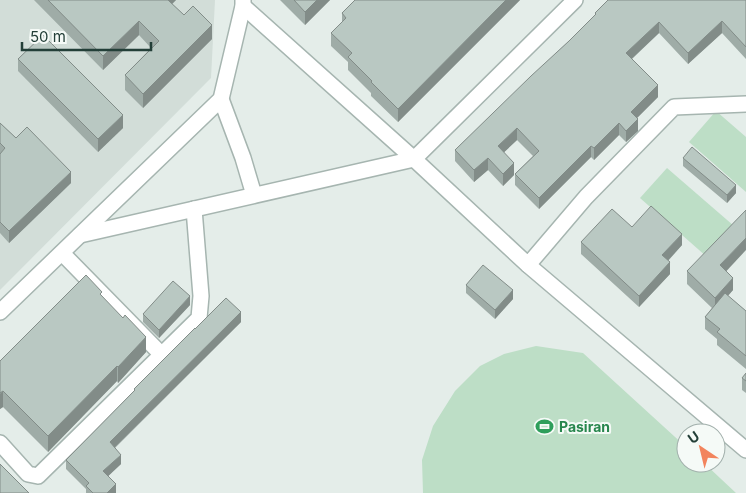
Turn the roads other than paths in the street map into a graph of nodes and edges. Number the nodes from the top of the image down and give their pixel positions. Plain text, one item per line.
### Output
1 (575, 0) edge
2 (243, 3) edge
3 (221, 99) junction
4 (746, 104) edge
5 (414, 159) junction
6 (254, 195) junction
7 (194, 209) junction
8 (80, 235) junction
9 (62, 253) junction
10 (528, 265) junction
11 (0, 312) edge
12 (162, 355) junction
13 (0, 443) edge
14 (746, 450) edge

1 - 5 street
2 - 3 street
2 - 5 street
3 - 6 street
3 - 8 street
4 - 10 street
5 - 6 street
5 - 10 street
6 - 7 street
7 - 8 street
7 - 12 street
8 - 9 street
9 - 11 street
9 - 12 street
10 - 14 street
12 - 13 street

